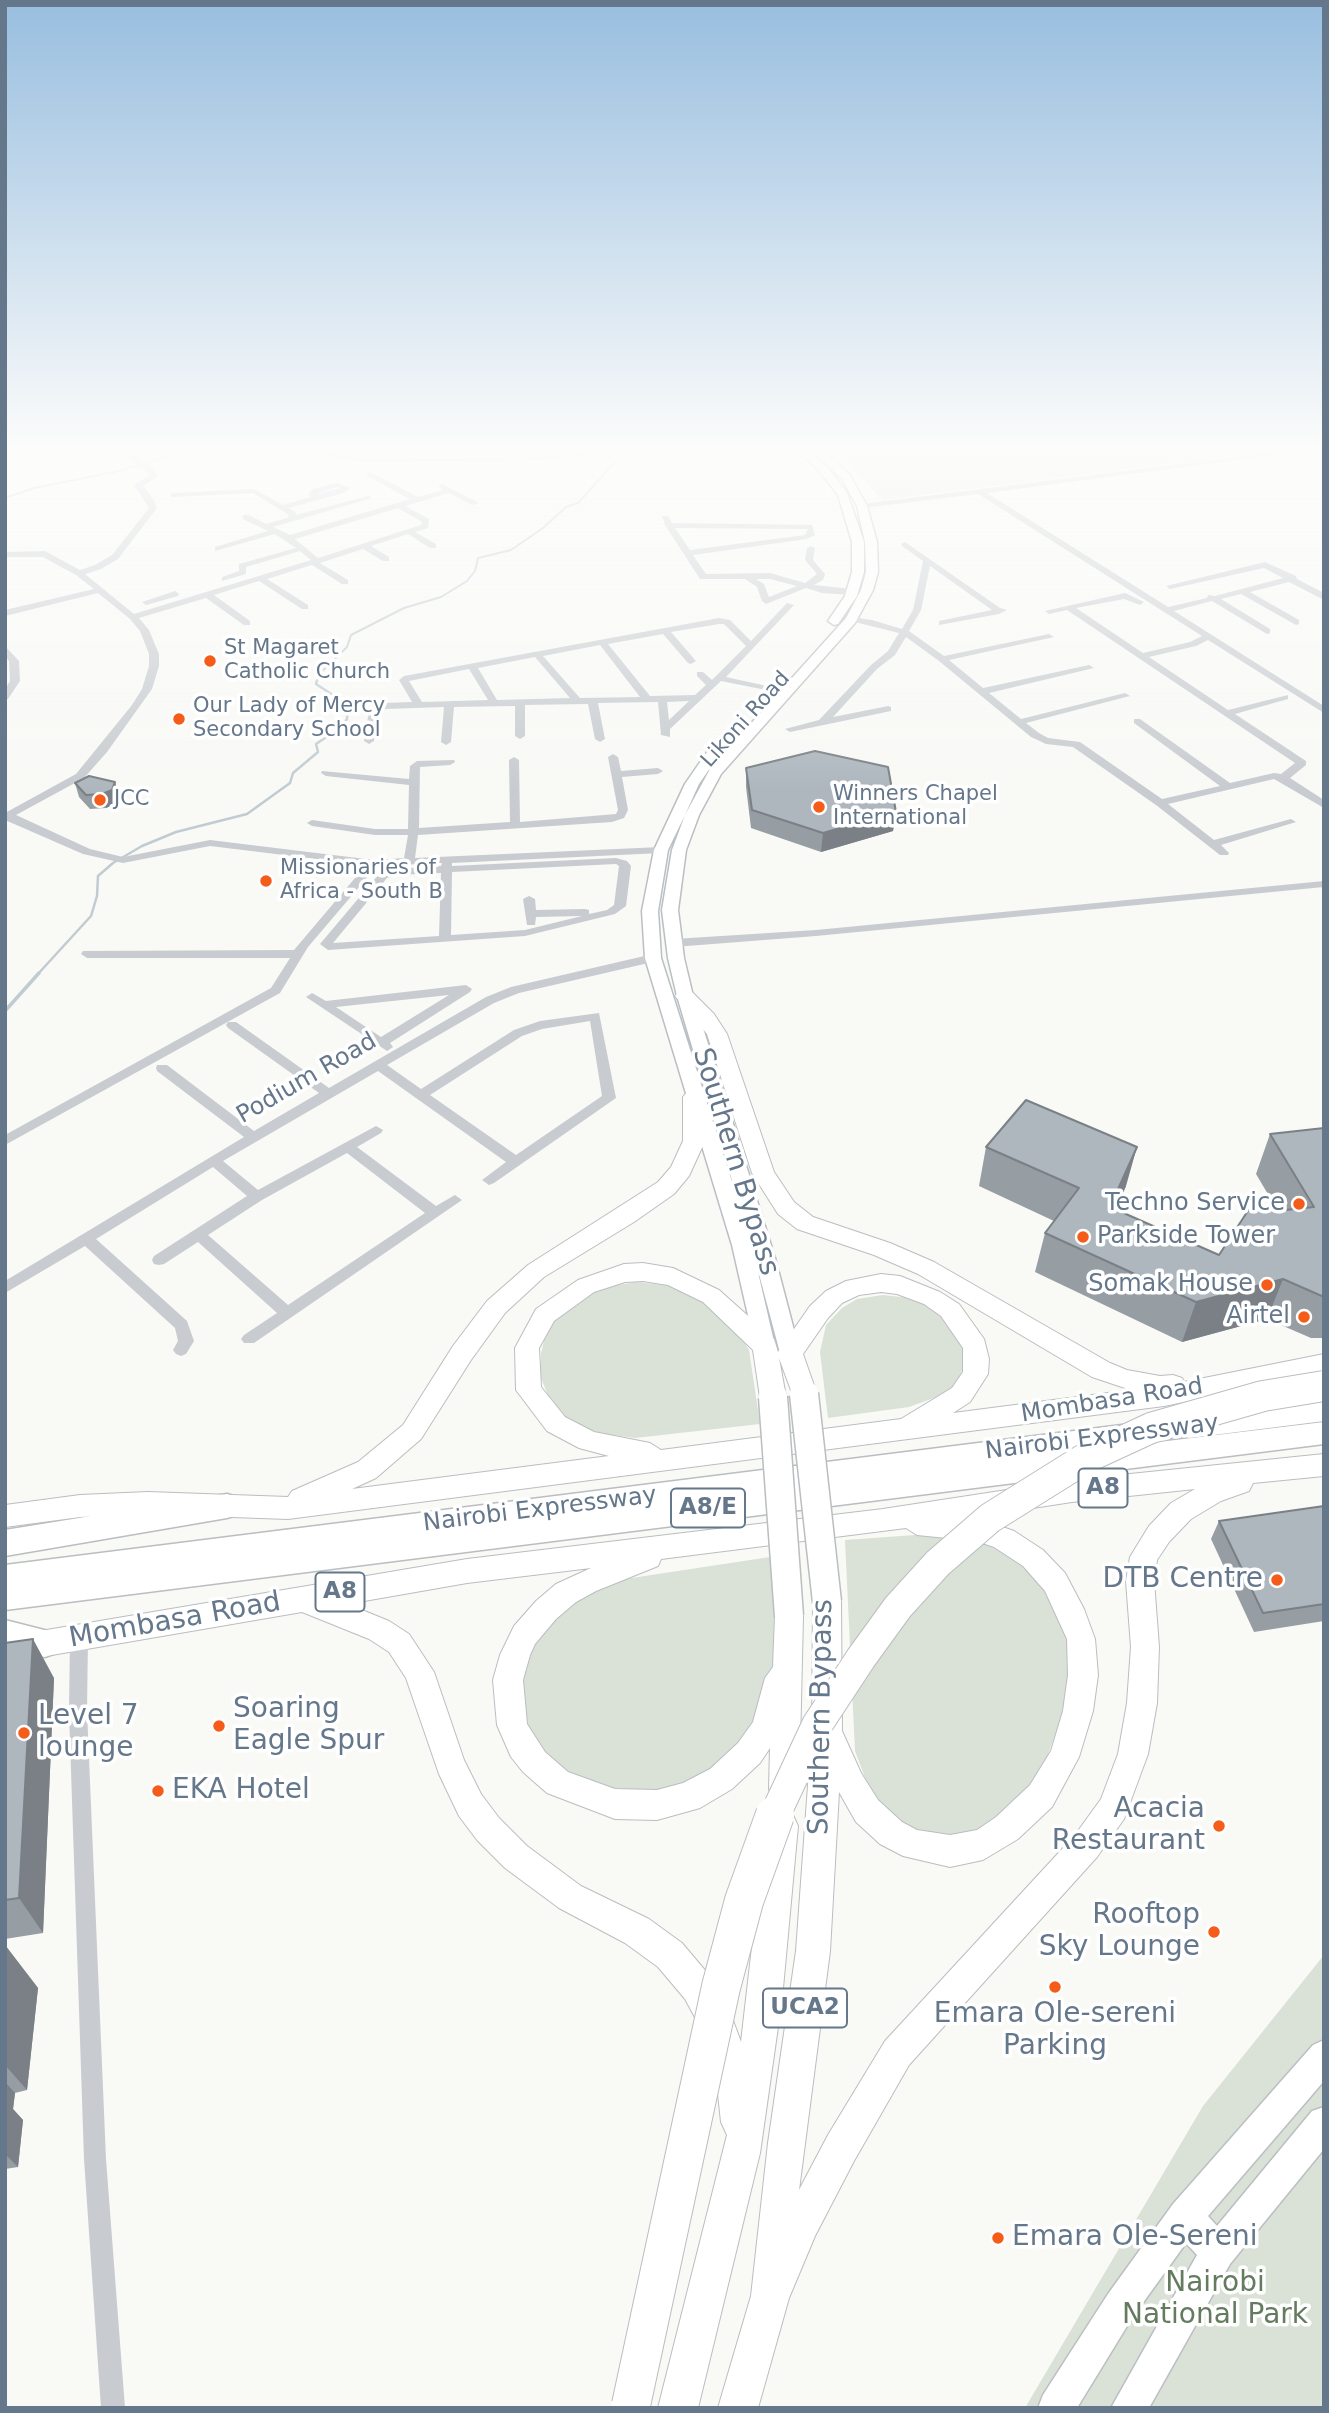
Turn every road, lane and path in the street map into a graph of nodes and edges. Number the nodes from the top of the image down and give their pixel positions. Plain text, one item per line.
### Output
1 (62, 564) edge
2 (104, 564) edge
3 (250, 564) edge
4 (307, 564) edge
5 (319, 564) edge
6 (695, 564) edge
7 (812, 564) edge
8 (859, 564) edge
9 (872, 564) edge
10 (927, 564) edge
11 (933, 564) edge
12 (1091, 564) edge
13 (79, 573) junction
14 (745, 575) junction
15 (260, 578) junction
16 (1293, 578) junction
17 (226, 579) junction
18 (1203, 579) junction
19 (345, 582) dead end
20 (807, 584) junction
21 (236, 585) junction
22 (1170, 586) dead end
23 (101, 590) junction
24 (1240, 590) junction
25 (852, 592) junction
26 (1228, 593) junction
27 (207, 594) junction
28 (1211, 597) junction
29 (1324, 597) edge
30 (1199, 600) junction
31 (146, 602) dead end
32 (790, 605) dead end
33 (1155, 605) junction
34 (305, 607) dead end
35 (1068, 607) junction
36 (1049, 611) dead end
37 (1165, 611) junction
38 (5, 613) edge
39 (133, 617) junction
40 (852, 620) junction
41 (1296, 622) dead end
42 (247, 623) dead end
43 (942, 624) dead end
44 (1181, 629) dead end
45 (665, 631) junction
46 (1267, 631) dead end
47 (904, 632) junction
48 (1049, 637) dead end
49 (603, 642) junction
50 (1204, 642) junction
51 (751, 646) junction
52 (5, 649) edge
53 (537, 654) junction
54 (1142, 656) junction
55 (942, 659) junction
56 (691, 661) dead end
57 (472, 666) junction
58 (1089, 668) dead end
59 (701, 674) dead end
60 (716, 682) junction
61 (773, 690) junction
62 (983, 691) junction
63 (1125, 696) dead end
64 (5, 697) edge
65 (1285, 697) junction
66 (646, 698) junction
67 (663, 698) junction
68 (699, 698) junction
69 (576, 700) junction
70 (592, 700) junction
71 (494, 702) junction
72 (520, 702) junction
73 (418, 704) junction
74 (449, 704) junction
75 (888, 709) dead end
76 (1324, 710) edge
77 (1227, 713) junction
78 (1137, 721) dead end
79 (1324, 721) edge
80 (823, 722) junction
81 (1019, 722) junction
82 (790, 729) dead end
83 (520, 736) dead end
84 (600, 739) dead end
85 (369, 741) dead end
86 (446, 742) dead end
87 (613, 757) dead end
88 (514, 760) dead end
89 (450, 762) dead end
90 (657, 771) dead end
91 (326, 773) dead end
92 (617, 774) junction
93 (1283, 778) junction
94 (415, 783) junction
95 (1226, 785) junction
96 (1324, 792) edge
97 (1310, 796) junction
98 (1160, 803) junction
99 (1324, 805) edge
100 (7, 816) edge
101 (312, 822) dead end
102 (1291, 822) dead end
103 (515, 824) junction
104 (413, 832) junction
105 (1213, 844) junction
106 (661, 850) junction
107 (679, 850) junction
108 (1224, 853) dead end
109 (409, 861) junction
110 (374, 863) junction
111 (447, 865) junction
112 (1324, 884) edge
113 (529, 899) dead end
114 (611, 912) junction
115 (530, 914) junction
116 (532, 931) junction
117 (445, 940) junction
118 (674, 943) junction
119 (87, 954) dead end
120 (298, 954) junction
121 (653, 958) junction
122 (685, 996) junction
123 (312, 997) dead end
124 (324, 1005) junction
125 (232, 1025) dead end
126 (381, 1043) junction
127 (396, 1053) junction
128 (377, 1064) junction
129 (162, 1068) dead end
130 (328, 1093) junction
131 (420, 1095) junction
132 (694, 1097) junction
133 (376, 1130) dead end
134 (253, 1137) junction
135 (5, 1140) edge
136 (347, 1146) junction
137 (214, 1160) junction
138 (516, 1162) junction
139 (489, 1180) dead end
140 (257, 1197) junction
141 (455, 1200) dead end
142 (435, 1213) junction
143 (200, 1236) junction
144 (85, 1238) junction
145 (159, 1260) dead end
146 (6, 1287) edge
147 (287, 1313) junction
148 (249, 1339) dead end
149 (765, 1346) junction
150 (181, 1350) dead end
151 (790, 1353) junction
152 (1324, 1364) edge
153 (1220, 1383) junction
154 (1324, 1386) edge
155 (1324, 1410) edge
156 (899, 1432) junction
157 (1324, 1433) edge
158 (681, 1458) junction
159 (1324, 1465) edge
160 (1265, 1473) junction
161 (227, 1506) junction
162 (288, 1508) junction
163 (5, 1516) edge
164 (883, 1520) junction
165 (5, 1543) edge
166 (677, 1546) junction
167 (95, 1576) junction
168 (5, 1578) edge
169 (5, 1597) edge
170 (302, 1599) junction
171 (790, 1629) junction
172 (5, 1634) edge
173 (79, 1637) junction
174 (45, 1643) junction
175 (5, 1650) edge
176 (827, 1730) junction
177 (1324, 2056) edge
178 (1324, 2123) edge
179 (742, 2153) junction
180 (1185, 2216) junction
181 (1218, 2252) junction
182 (770, 2296) junction
183 (630, 2406) edge
184 (113, 2408) edge
185 (678, 2408) edge
186 (738, 2408) edge
187 (1056, 2408) edge
188 (1129, 2408) edge

1 - 13 street
2 - 13 street
3 - 17 street
4 - 15 street
5 - 19 street
6 - 14 street
7 - 20 street
8 - 25 main road, Likoni Road
9 - 40 main road, Likoni Road
10 - 47 street
11 - 43 street
12 - 33 street
13 - 23 street
14 - 20 street
14 - 20 street
15 - 21 street
15 - 34 street
16 - 18 street
16 - 24 street
16 - 29 street
17 - 21 street
17 - 31 street
18 - 22 street
18 - 26 street
20 - 25 street
21 - 27 street
23 - 38 street
23 - 39 street
24 - 26 street
24 - 41 street
25 - 61 main road, Likoni Road
26 - 28 street
27 - 39 street
27 - 42 street
28 - 30 street
28 - 46 street
30 - 33 street
30 - 37 street
32 - 51 street
33 - 37 street
35 - 36 street
35 - 44 street
35 - 54 street
37 - 50 street
39 - 100 street
40 - 47 street
40 - 107 main road, Likoni Road
45 - 49 street
45 - 51 street
45 - 56 street
47 - 55 street
47 - 80 street
48 - 55 street
49 - 53 street
49 - 66 street
50 - 54 street
50 - 65 street
50 - 76 street
51 - 60 street
52 - 64 street
53 - 57 street
53 - 69 street
54 - 77 street
55 - 62 street
57 - 71 street
57 - 73 street
58 - 62 street
59 - 60 street
60 - 61 street
60 - 68 street
61 - 106 main road, Likoni Road
62 - 81 street
63 - 81 street
65 - 77 street
65 - 79 street
66 - 67 street
66 - 70 street
67 - 68 street
67 - 68 street
69 - 70 street
69 - 72 street
70 - 84 street
71 - 72 street
71 - 74 street
72 - 83 street
73 - 74 street
73 - 85 street
74 - 86 street
75 - 80 street
77 - 93 street
78 - 95 street
80 - 82 street
81 - 98 street
87 - 92 street
88 - 103 street
89 - 94 street
90 - 92 street
91 - 94 street
92 - 103 street
93 - 95 street
93 - 97 street
94 - 104 street
95 - 98 street
96 - 97 street
97 - 99 street
98 - 105 street
100 - 110 street
101 - 104 street
102 - 105 street
103 - 104 street
104 - 109 street
105 - 108 street
106 - 107 main road
106 - 111 street
106 - 121 main road, Likoni Road
107 - 118 main road, Likoni Road
109 - 110 street
109 - 111 street
110 - 120 street
111 - 114 street
111 - 117 street
111 - 117 street
112 - 118 street
113 - 115 street
114 - 115 street
114 - 116 street
115 - 116 street
116 - 117 street
118 - 122 main road, Likoni Road
119 - 120 street
120 - 135 street
121 - 127 street, Podium Road
121 - 132 main road, Likoni Road
122 - 151 main road, Southern Bypass
122 - 153 highway
123 - 124 street
124 - 126 street
124 - 126 street
125 - 130 street
126 - 127 street
127 - 128 street, Podium Road
128 - 130 street, Podium Road
128 - 131 street
129 - 134 street
130 - 134 street, Podium Road
131 - 138 street
131 - 138 street
132 - 149 main road, Southern Bypass
132 - 162 highway
133 - 136 street
134 - 137 street, Podium Road
136 - 140 street
136 - 142 street
137 - 140 street
137 - 144 street, Podium Road
138 - 139 street
140 - 143 street
141 - 142 street
142 - 147 street
143 - 145 street
143 - 147 street
144 - 146 street, Podium Road
144 - 150 street
147 - 148 street
149 - 158 highway
149 - 171 highway, Southern Bypass / UCA2, bridge
151 - 156 highway
151 - 176 highway, Southern Bypass / UCA2, bridge
152 - 153 highway, Mombasa Road
153 - 156 highway, Mombasa Road
154 - 183 highway, bridge
155 - 167 highway, Nairobi Expressway / A8/E
156 - 158 highway, Mombasa Road
157 - 167 highway, Nairobi Expressway / A8/E
158 - 162 highway
159 - 160 highway, A8
160 - 164 highway, A8
160 - 182 highway
161 - 162 highway
161 - 163 highway
161 - 165 highway
164 - 166 highway, A8
164 - 176 highway
166 - 170 highway, Mombasa Road / A8
166 - 171 highway
167 - 168 highway, Nairobi Expressway / A8/E
167 - 169 highway, Nairobi Expressway / A8/E
170 - 173 highway, Mombasa Road / A8
170 - 179 highway
171 - 179 highway, Southern Bypass / UCA2
172 - 174 highway
173 - 174 highway, Mombasa Road / A8
173 - 184 street
174 - 175 highway, Mombasa Road / A8
176 - 182 highway, Southern Bypass / UCA2
177 - 180 main road
178 - 181 main road
179 - 185 highway, Southern Bypass / UCA2
180 - 181 main road
180 - 187 main road
181 - 188 main road
182 - 186 highway, Southern Bypass / UCA2

